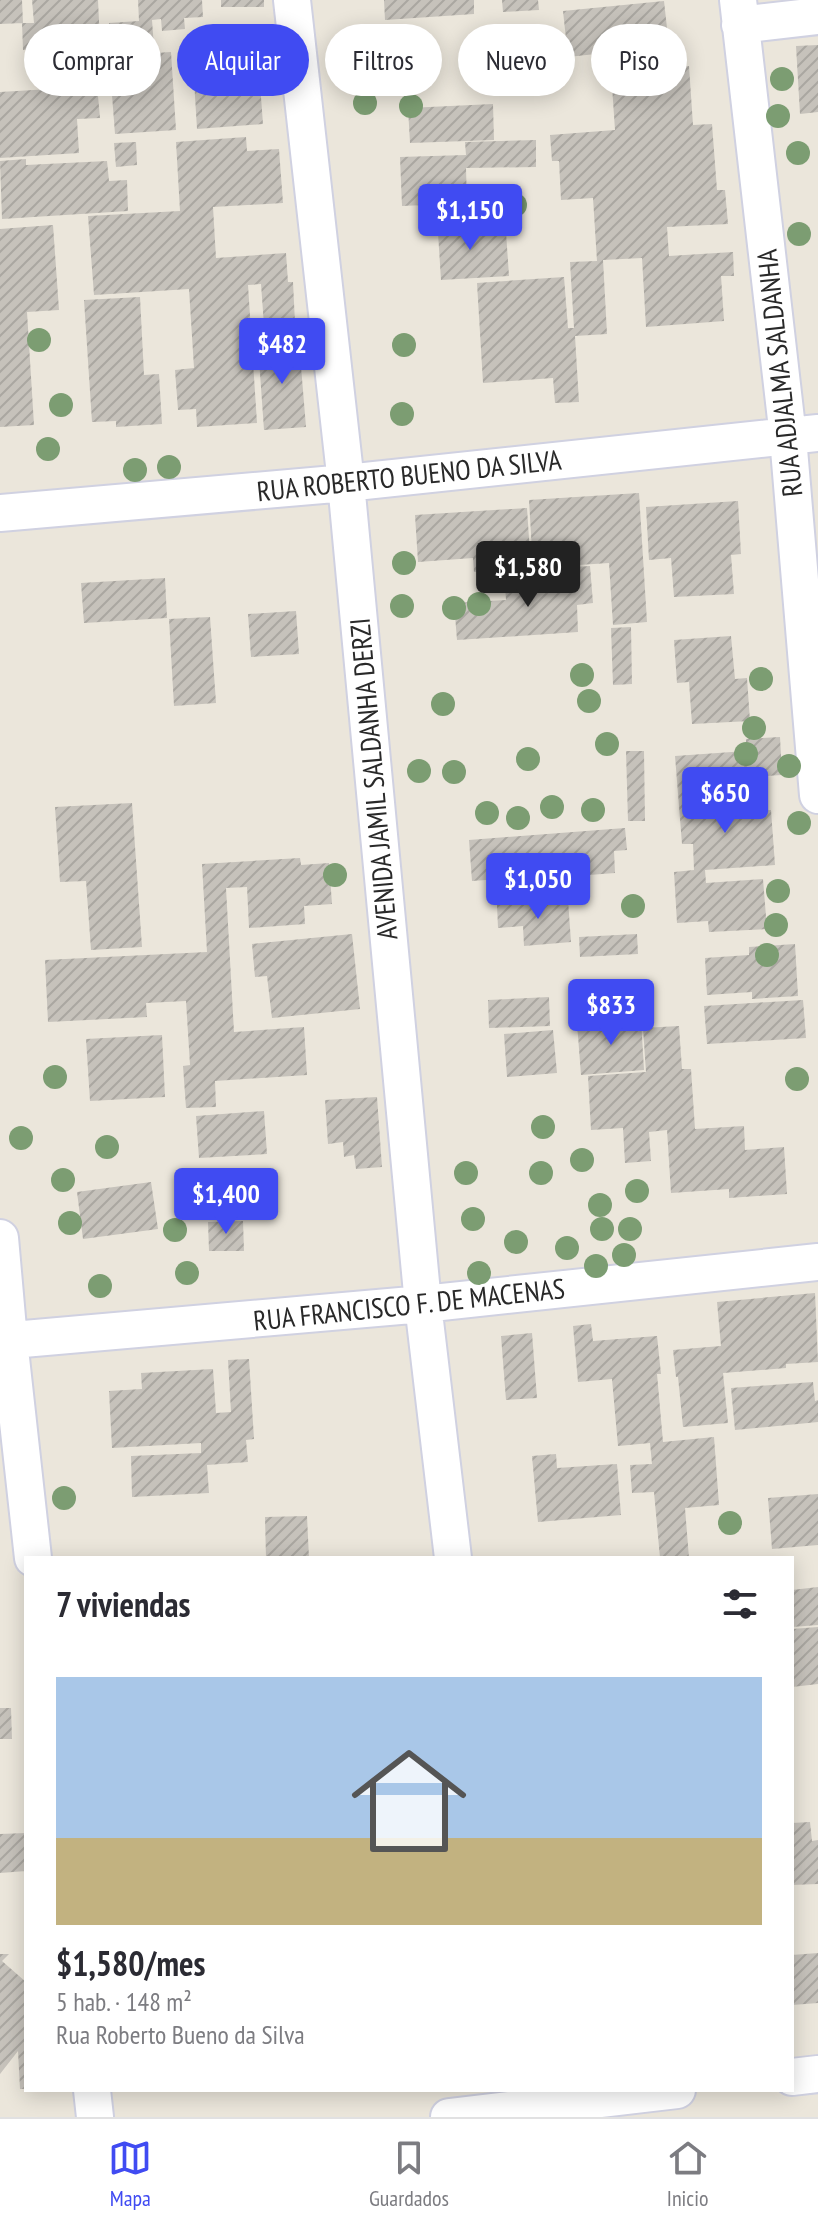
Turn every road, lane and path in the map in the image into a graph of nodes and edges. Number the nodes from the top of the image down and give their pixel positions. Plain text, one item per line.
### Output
1 (292, 0) edge
2 (739, 12) edge
3 (818, 16) edge
4 (803, 435) edge
5 (346, 483) junction
6 (0, 513) edge
7 (818, 795) edge
8 (0, 1238) edge
9 (818, 1262) edge
10 (423, 1304) junction
11 (4, 1341) edge
12 (33, 1556) edge
13 (453, 1556) edge
14 (818, 2074) edge
15 (794, 2077) edge
16 (92, 2092) edge
17 (656, 2092) edge
18 (516, 2105) edge
19 (95, 2117) edge
20 (449, 2117) edge

1 - 5 street, AVENIDA JAMIL SALDANHA DERZI
2 - 3 street
2 - 4 street, RUA ADJALMA SALDANHA
4 - 5 street, RUA ROBERTO BUENO DA SILVA
4 - 7 street, RUA ADJALMA SALDANHA
5 - 6 street, RUA ROBERTO BUENO DA SILVA
5 - 10 street, AVENIDA JAMIL SALDANHA DERZI
8 - 11 street
9 - 10 street, RUA FRANCISCO F. DE MACENAS
10 - 11 street, RUA FRANCISCO F. DE MACENAS
10 - 13 street, AVENIDA JAMIL SALDANHA DERZI
11 - 12 street
14 - 15 street
16 - 19 street
17 - 18 street
18 - 20 street

